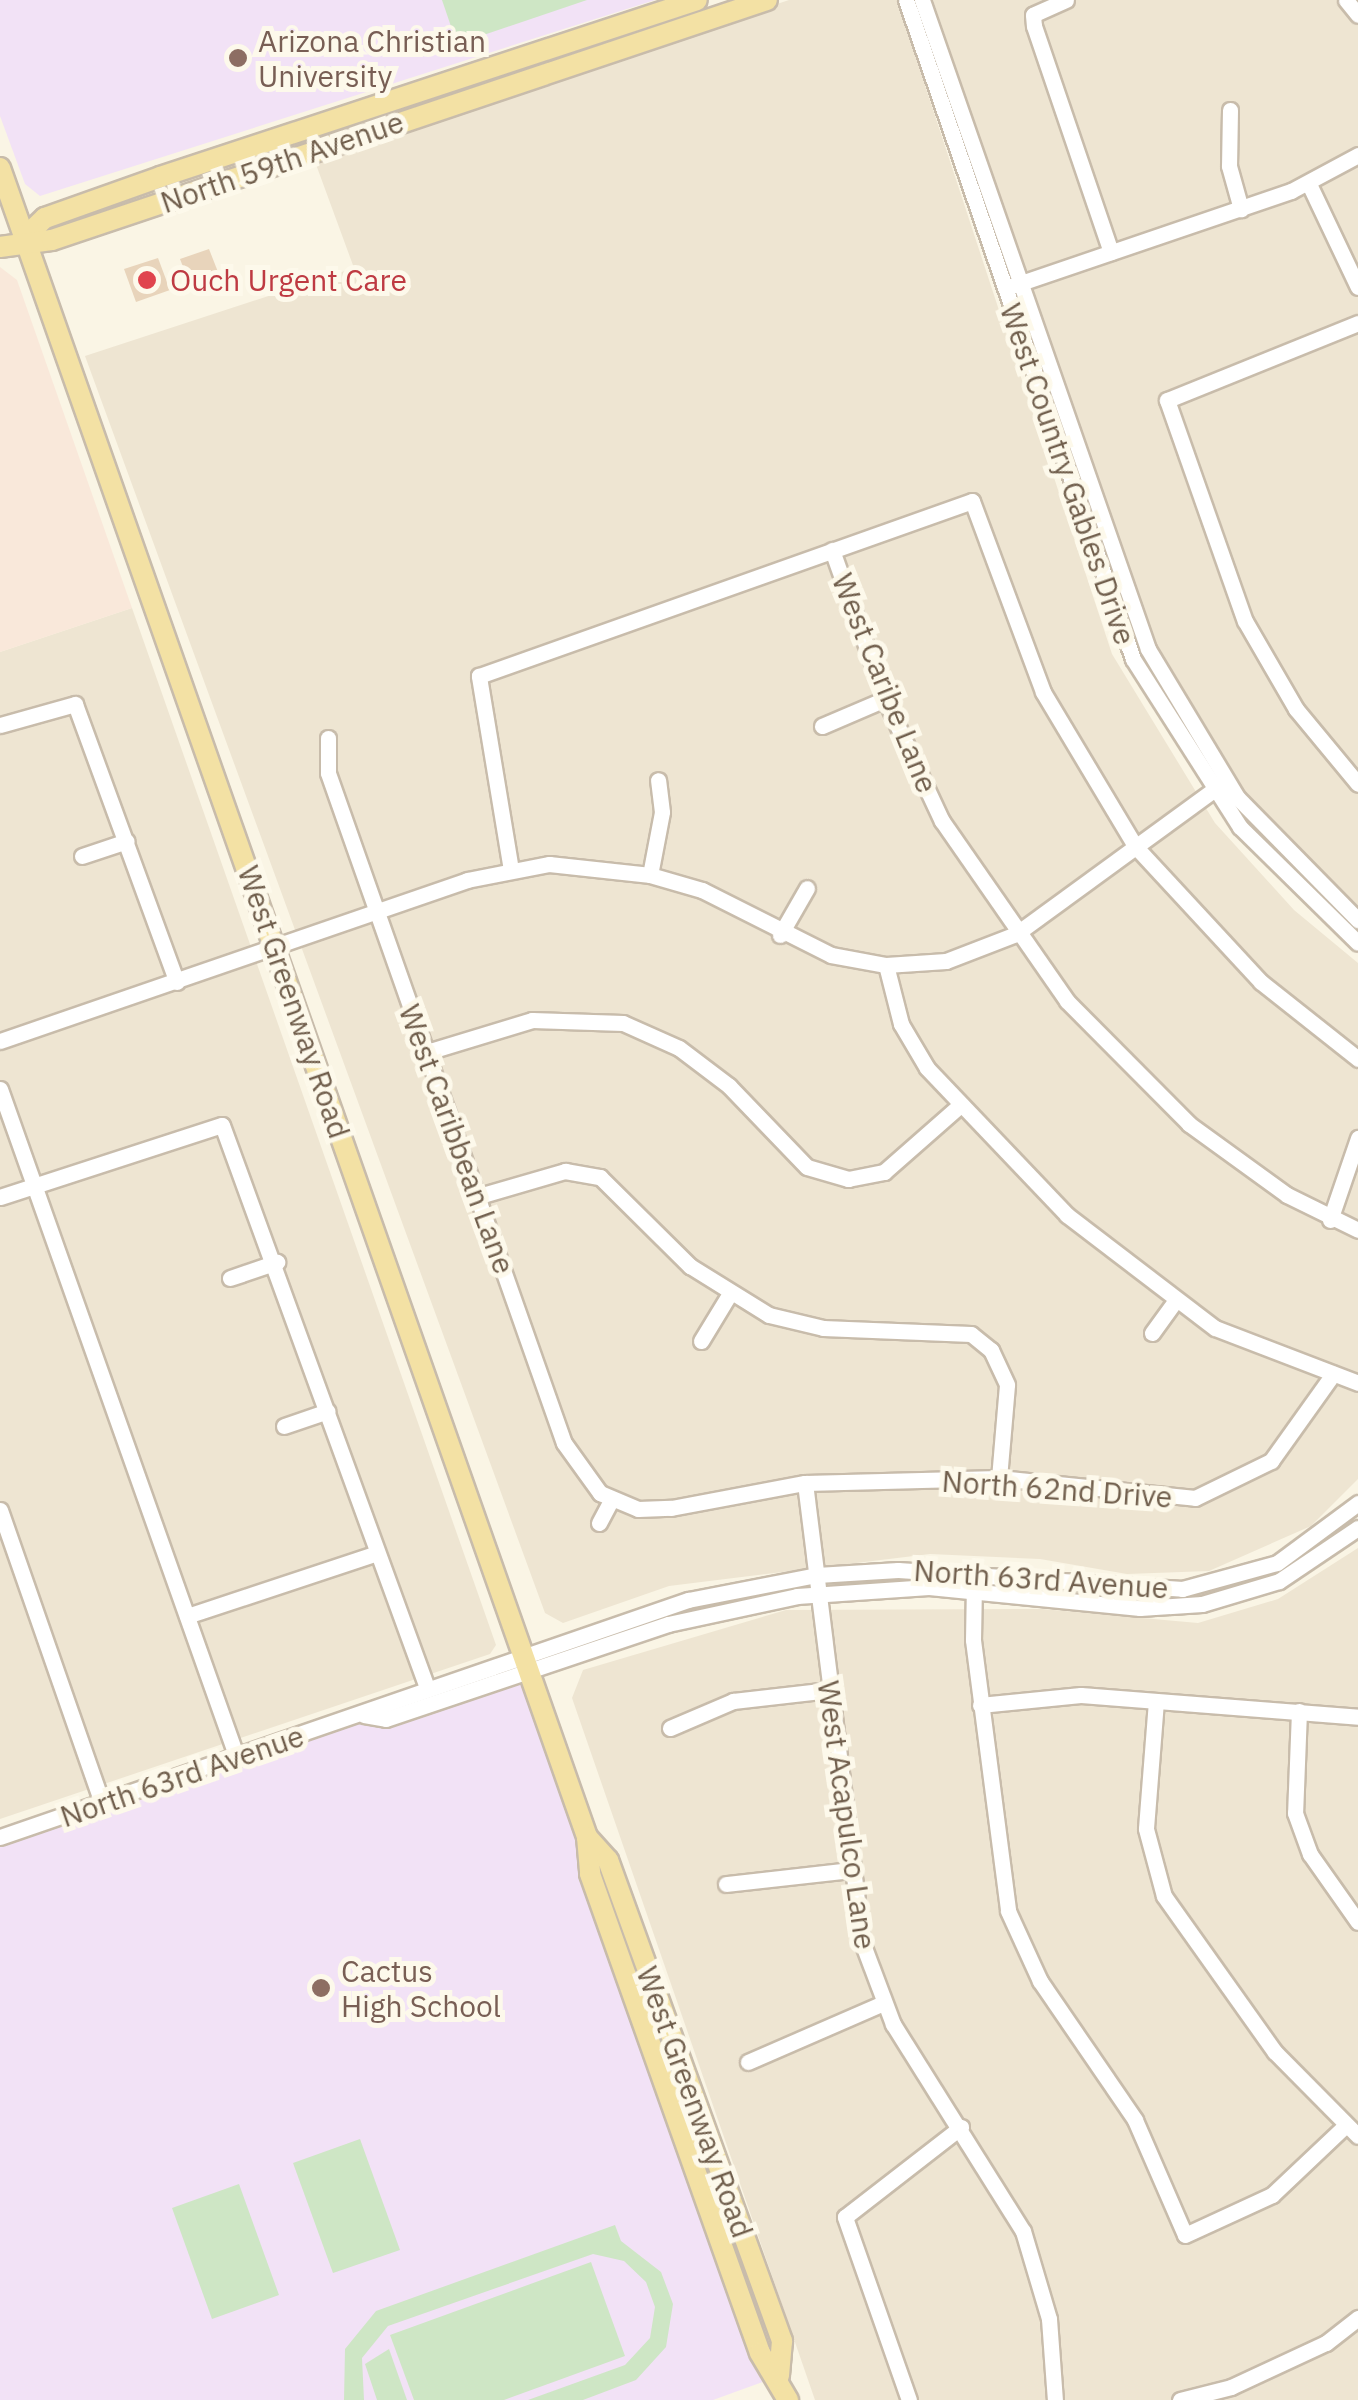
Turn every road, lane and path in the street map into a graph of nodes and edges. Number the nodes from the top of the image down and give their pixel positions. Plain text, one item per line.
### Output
1 (698, 0) edge
2 (767, 0) edge
3 (906, 0) edge
4 (922, 0) edge
5 (1066, 0) edge
6 (1346, 0) edge
7 (1358, 15) edge
8 (1230, 110) dead end
9 (257, 144) junction
10 (1358, 155) edge
11 (0, 168) edge
12 (266, 168) junction
13 (160, 178) junction
14 (1310, 184) junction
15 (169, 201) junction
16 (1242, 209) junction
17 (24, 238) junction
18 (0, 246) edge
19 (1112, 252) junction
20 (1019, 283) junction
21 (1358, 287) edge
22 (1003, 289) junction
23 (1358, 323) edge
24 (832, 550) junction
25 (885, 699) junction
26 (0, 725) edge
27 (822, 726) dead end
28 (328, 738) dead end
29 (658, 780) dead end
30 (1358, 784) edge
31 (1219, 786) junction
32 (126, 840) junction
33 (1135, 846) junction
34 (82, 856) dead end
35 (512, 870) junction
36 (650, 875) junction
37 (807, 888) dead end
38 (376, 912) junction
39 (1358, 920) edge
40 (1016, 934) junction
41 (780, 935) junction
42 (1358, 943) edge
43 (274, 948) junction
44 (886, 965) junction
45 (177, 982) junction
46 (0, 1041) edge
47 (427, 1052) junction
48 (1358, 1059) edge
49 (0, 1090) edge
50 (959, 1106) junction
51 (1358, 1138) edge
52 (35, 1186) junction
53 (479, 1196) junction
54 (0, 1197) edge
55 (1330, 1220) junction
56 (1358, 1230) edge
57 (276, 1262) junction
58 (230, 1278) dead end
59 (729, 1295) junction
60 (1175, 1301) junction
61 (1152, 1333) dead end
62 (702, 1341) dead end
63 (1333, 1374) junction
64 (1358, 1383) edge
65 (328, 1411) junction
66 (284, 1426) dead end
67 (999, 1478) junction
68 (805, 1483) junction
69 (611, 1500) junction
70 (1358, 1503) edge
71 (0, 1510) edge
72 (599, 1523) dead end
73 (1358, 1528) edge
74 (377, 1552) junction
75 (975, 1572) junction
76 (816, 1575) junction
77 (974, 1590) junction
78 (819, 1594) junction
79 (187, 1616) junction
80 (526, 1662) junction
81 (426, 1685) junction
82 (829, 1690) junction
83 (1156, 1701) junction
84 (980, 1705) junction
85 (1298, 1712) junction
86 (364, 1715) junction
87 (1358, 1716) edge
88 (670, 1728) dead end
89 (236, 1758) junction
90 (102, 1803) junction
91 (0, 1837) edge
92 (587, 1837) junction
93 (850, 1870) junction
94 (726, 1884) dead end
95 (1358, 1922) edge
96 (884, 2003) junction
97 (748, 2062) dead end
98 (676, 2114) junction
99 (700, 2114) junction
100 (961, 2127) junction
101 (1352, 2130) edge
102 (1358, 2318) edge
103 (779, 2376) junction
104 (788, 2400) edge
105 (910, 2400) edge
106 (1055, 2400) edge
107 (1180, 2400) edge

1 - 9 main road, North 59th Avenue
2 - 12 main road, North 59th Avenue
3 - 22 street, West Country Gables Drive
4 - 20 street, West Country Gables Drive
5 - 19 street
6 - 7 street
8 - 16 street
9 - 12 main road
9 - 13 main road, North 59th Avenue
10 - 14 street
11 - 17 main road, West Greenway Road
12 - 15 main road, North 59th Avenue
13 - 15 main road
13 - 17 main road, North 59th Avenue
14 - 16 street
14 - 21 street
15 - 17 main road, North 59th Avenue
16 - 19 street
17 - 18 main road, North 59th Avenue
17 - 43 main road, West Greenway Road
19 - 20 street
20 - 22 street
20 - 31 street, West Country Gables Drive
22 - 31 street, West Country Gables Drive
23 - 30 street
24 - 25 street, West Caribe Lane
24 - 33 street
24 - 35 street
25 - 27 street
25 - 40 street, West Caribe Lane
26 - 32 street
28 - 38 street, West Caribbean Lane
29 - 36 street
31 - 33 street
31 - 39 street, West Country Gables Drive
31 - 42 street, West Country Gables Drive
32 - 34 street
32 - 45 street
33 - 40 street
33 - 48 street
35 - 36 street
35 - 38 street
36 - 41 street
37 - 41 street
38 - 43 street
38 - 47 street, West Caribbean Lane
40 - 44 street
40 - 55 street, West Caribe Lane
41 - 44 street
43 - 45 street
43 - 80 main road, West Greenway Road
44 - 50 street
45 - 46 street
47 - 50 street
47 - 53 street, West Caribbean Lane
49 - 52 street
50 - 60 street
51 - 55 street
52 - 54 street
52 - 57 street
52 - 79 street
53 - 59 street
53 - 69 street, West Caribbean Lane
55 - 56 street, West Caribe Lane
57 - 58 street
57 - 65 street
59 - 62 street
59 - 67 street
60 - 61 street
60 - 63 street
63 - 64 street
63 - 67 street, North 62nd Drive
65 - 66 street
65 - 74 street
67 - 68 street, North 62nd Drive
68 - 69 street, North 62nd Drive
68 - 76 street, West Acapulco Lane
69 - 72 street
70 - 75 street, North 63rd Avenue
71 - 90 street
73 - 77 street, North 63rd Avenue
74 - 79 street
74 - 81 street
75 - 76 street, North 63rd Avenue
75 - 77 street
76 - 78 street, West Acapulco Lane
76 - 80 street, North 63rd Avenue
77 - 78 street, North 63rd Avenue
77 - 84 street
78 - 80 street, North 63rd Avenue
78 - 82 street, West Acapulco Lane
79 - 89 street
80 - 81 street, North 63rd Avenue
80 - 86 street, North 63rd Avenue
80 - 92 main road, West Greenway Road
81 - 86 street, North 63rd Avenue
82 - 88 street
82 - 93 street, West Acapulco Lane
83 - 84 street
83 - 85 street
83 - 101 street
84 - 101 street
85 - 87 street
85 - 95 street
86 - 89 street, North 63rd Avenue
89 - 90 street, North 63rd Avenue
90 - 91 street, North 63rd Avenue
92 - 98 main road, West Greenway Road
92 - 99 main road, West Greenway Road
93 - 94 street
93 - 96 street, West Acapulco Lane
96 - 97 street
96 - 100 street, West Acapulco Lane
98 - 99 main road
98 - 103 main road, West Greenway Road
99 - 103 main road, West Greenway Road
100 - 105 street
100 - 106 street, West Acapulco Lane
102 - 107 street
103 - 104 main road, West Greenway Road

